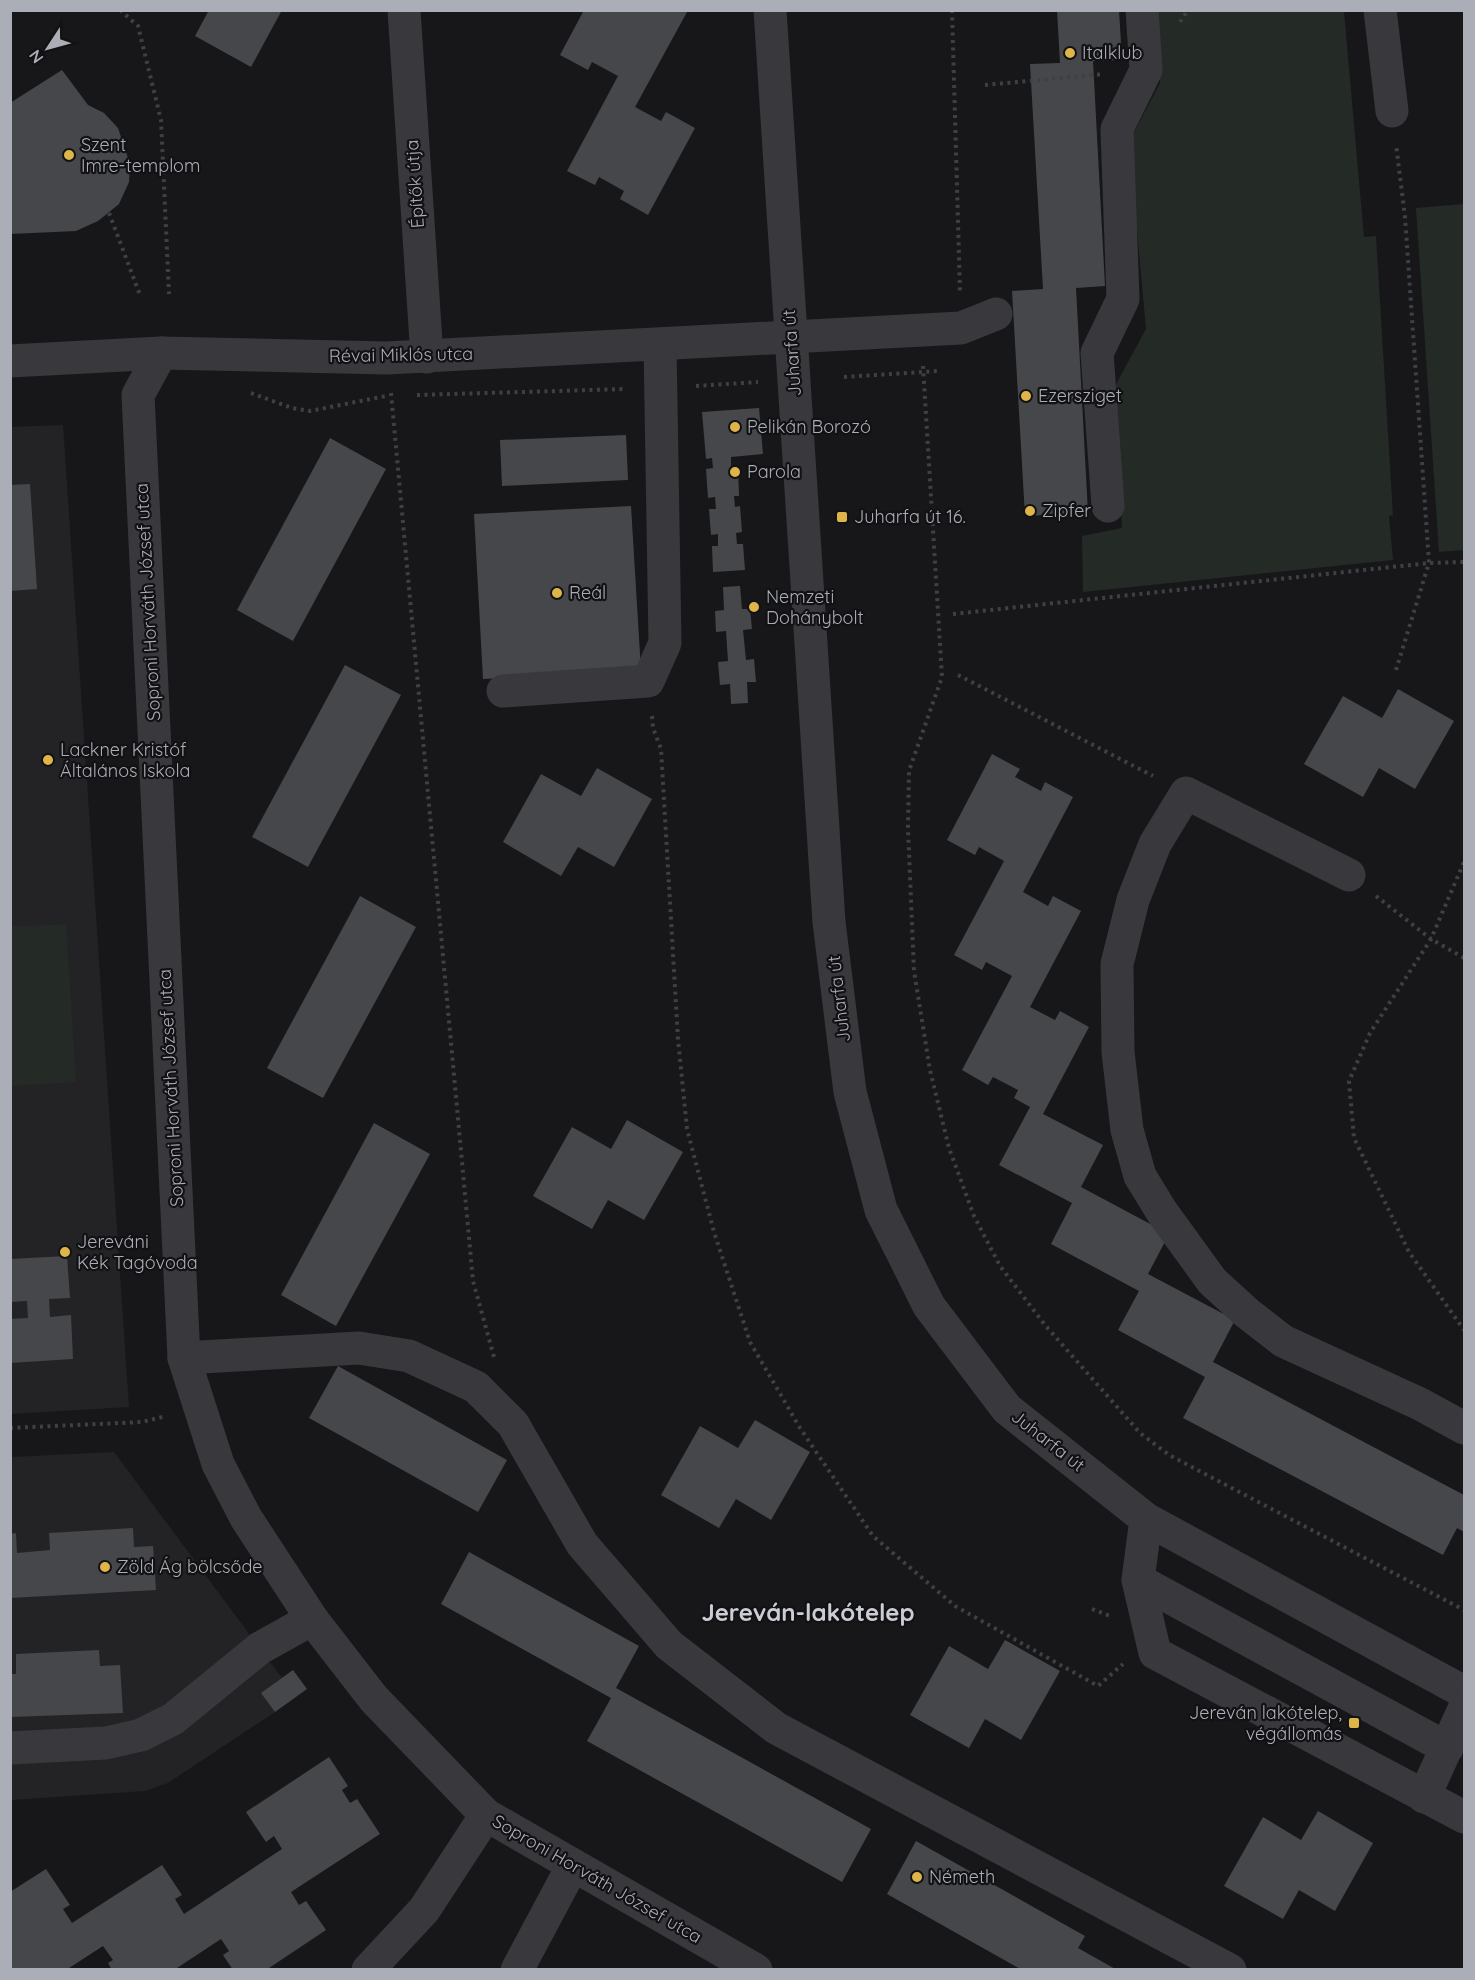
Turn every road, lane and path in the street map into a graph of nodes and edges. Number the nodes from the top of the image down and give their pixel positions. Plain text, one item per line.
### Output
1 (120, 10) edge
2 (404, 10) edge
3 (770, 10) edge
4 (952, 10) edge
5 (1142, 10) edge
6 (1380, 10) edge
7 (1146, 70) junction
8 (985, 85) dead end
9 (1392, 111) joint
10 (109, 213) dead end
11 (169, 294) dead end
12 (140, 295) dead end
13 (996, 314) dead end
14 (961, 328) junction
15 (792, 337) junction
16 (660, 345) junction
17 (161, 353) junction
18 (427, 357) junction
19 (387, 358) junction
20 (10, 361) edge
21 (938, 370) dead end
22 (922, 372) junction
23 (844, 376) dead end
24 (1108, 506) dead end
25 (1464, 562) edge
26 (1430, 563) junction
27 (953, 614) dead end
28 (1396, 670) dead end
29 (958, 675) dead end
30 (648, 681) junction
31 (503, 691) dead end
32 (1186, 793) junction
33 (1464, 862) edge
34 (1349, 875) joint
35 (1431, 939) junction
36 (1464, 958) edge
37 (1464, 1330) edge
38 (184, 1358) junction
39 (495, 1358) dead end
40 (198, 1408) junction
41 (10, 1428) edge
42 (1464, 1428) edge
43 (1146, 1519) junction
44 (1138, 1580) junction
45 (1092, 1609) dead end
46 (1464, 1610) edge
47 (312, 1619) junction
48 (1119, 1620) dead end
49 (1124, 1663) dead end
50 (1464, 1692) edge
51 (1464, 1709) edge
52 (10, 1748) edge
53 (1447, 1748) junction
54 (1424, 1797) junction
55 (486, 1815) junction
56 (1464, 1817) edge
57 (573, 1865) junction
58 (368, 1970) edge
59 (517, 1970) edge
60 (756, 1970) edge
61 (1230, 1970) edge

1 - 11 path
2 - 18 street, Építők útja
3 - 15 street, Juharfa út
4 - 14 path
5 - 7 street
6 - 9 street
7 - 8 path
7 - 24 street
9 - 26 path
10 - 12 path
13 - 14 street, Révai Miklós utca
14 - 15 street, Révai Miklós utca
14 - 22 path
15 - 16 street, Révai Miklós utca
15 - 43 street, Juharfa út
16 - 18 street, Révai Miklós utca
16 - 30 street
17 - 19 street, Révai Miklós utca
17 - 20 street, Révai Miklós utca
17 - 38 street, Soproni Horváth József utca
18 - 19 street, Révai Miklós utca
19 - 39 path
21 - 22 path
22 - 23 path
22 - 46 path
25 - 26 path
26 - 27 path
26 - 28 path
29 - 32 path
30 - 31 street
30 - 49 path
32 - 34 street
32 - 42 street
33 - 35 path
34 - 35 path
35 - 36 path
35 - 37 path
38 - 40 street, Soproni Horváth József utca
38 - 61 street
40 - 41 path
40 - 47 street, Soproni Horváth József utca
43 - 44 street
43 - 50 street, Juharfa út
44 - 53 street
44 - 54 street
45 - 48 path
47 - 52 street
47 - 55 street, Soproni Horváth József utca
51 - 53 street
53 - 54 street
54 - 56 street
55 - 57 street, Soproni Horváth József utca
55 - 58 street
57 - 59 street
57 - 60 street, Soproni Horváth József utca

